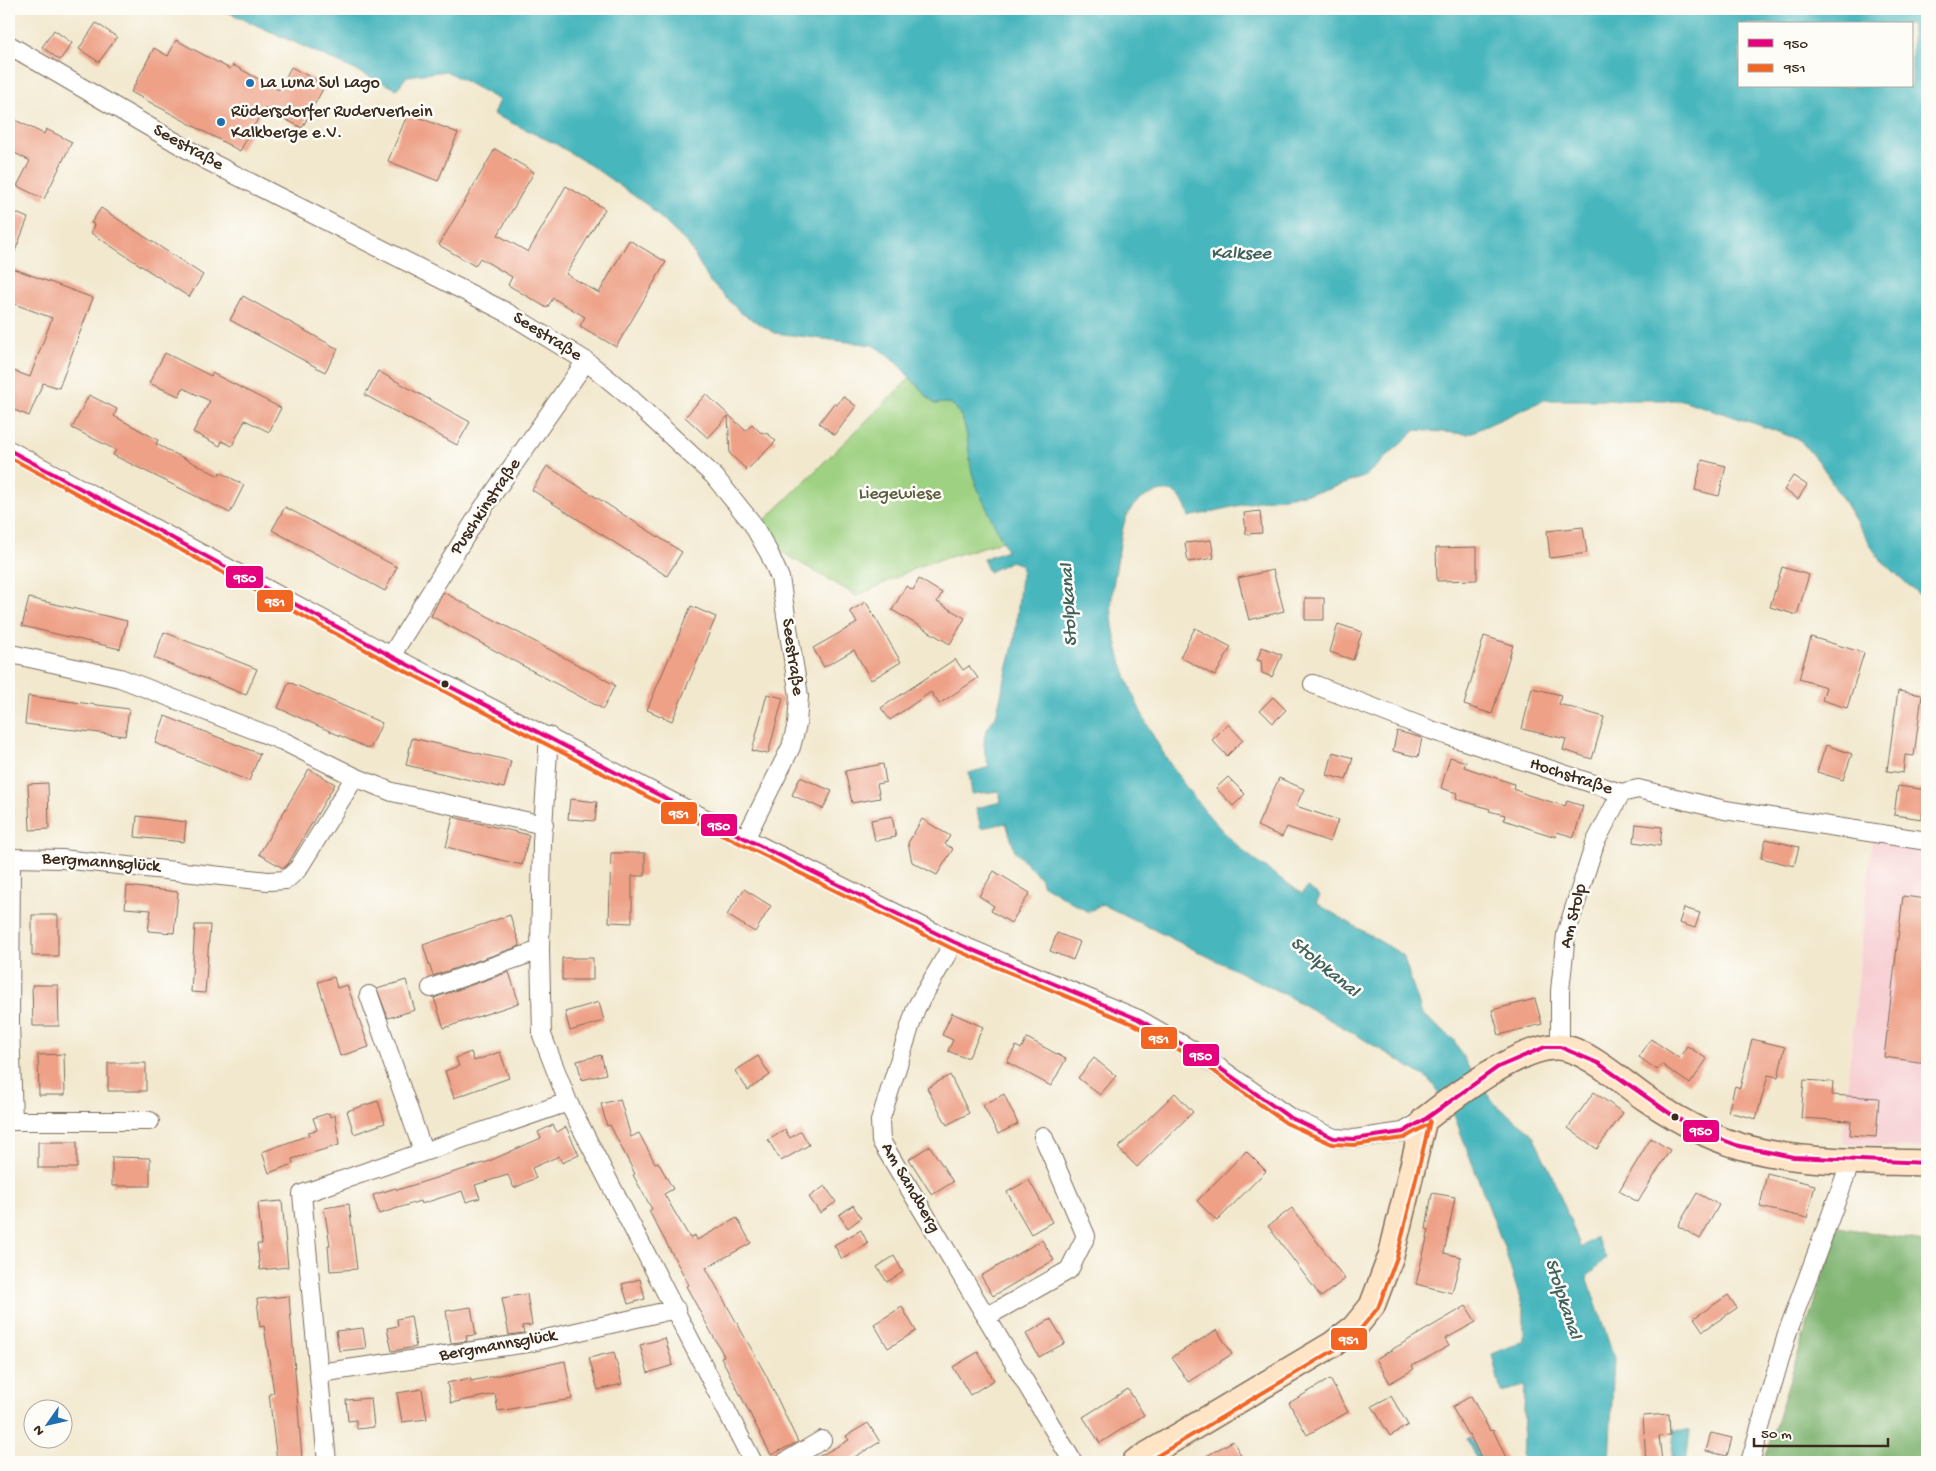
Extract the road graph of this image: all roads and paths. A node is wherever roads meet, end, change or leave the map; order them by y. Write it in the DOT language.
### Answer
graph roads {
  1 [pos="9,45"];
  2 [pos="586,361"];
  3 [pos="9,450"];
  4 [pos="16,655"];
  5 [pos="391,656"];
  6 [pos="1313,684"];
  7 [pos="549,736"];
  8 [pos="355,777"];
  9 [pos="1621,793"];
  10 [pos="544,825"];
  11 [pos="746,837"];
  12 [pos="1927,841"];
  13 [pos="954,942"];
  14 [pos="540,950"];
  15 [pos="431,988"];
  16 [pos="369,995"];
  17 [pos="1560,1047"];
  18 [pos="568,1102"];
  19 [pos="1429,1116"];
  20 [pos="150,1121"];
  21 [pos="1043,1136"];
  22 [pos="423,1151"];
  23 [pos="1851,1161"];
  24 [pos="1927,1163"];
  25 [pos="676,1309"];
  26 [pos="986,1317"];
  27 [pos="319,1373"];
  28 [pos="822,1440"];
  29 [pos="327,1462"];
  30 [pos="753,1462"];
  31 [pos="785,1462"];
  32 [pos="1073,1462"];
  33 [pos="1135,1462"];
  34 [pos="1750,1462"];
  1 -- 2 [label="street, Seestraße"];
  2 -- 5 [label="street, Puschkinstraße"];
  2 -- 11 [label="street, Seestraße"];
  3 -- 5 [label="street"];
  4 -- 8 [label="street"];
  5 -- 7 [label="street"];
  6 -- 9 [label="street, Hochstraße"];
  7 -- 10 [label="street"];
  7 -- 11 [label="street"];
  8 -- 10 [label="street"];
  8 -- 20 [label="street, Bergmannsglück"];
  9 -- 12 [label="street, Hochstraße"];
  9 -- 17 [label="street, Am Stolp"];
  10 -- 14 [label="street"];
  11 -- 13 [label="street"];
  13 -- 19 [label="street"];
  13 -- 26 [label="street, Am Sandberg"];
  14 -- 15 [label="street"];
  14 -- 18 [label="street"];
  16 -- 22 [label="street"];
  17 -- 19 [label="main road"];
  17 -- 23 [label="main road"];
  18 -- 22 [label="street"];
  18 -- 25 [label="street"];
  19 -- 33 [label="main road"];
  21 -- 26 [label="street"];
  22 -- 27 [label="street"];
  23 -- 24 [label="main road"];
  23 -- 34 [label="street"];
  25 -- 27 [label="street, Bergmannsglück"];
  25 -- 30 [label="street"];
  26 -- 32 [label="street, Am Sandberg"];
  27 -- 29 [label="street"];
  28 -- 31 [label="street"];
}
